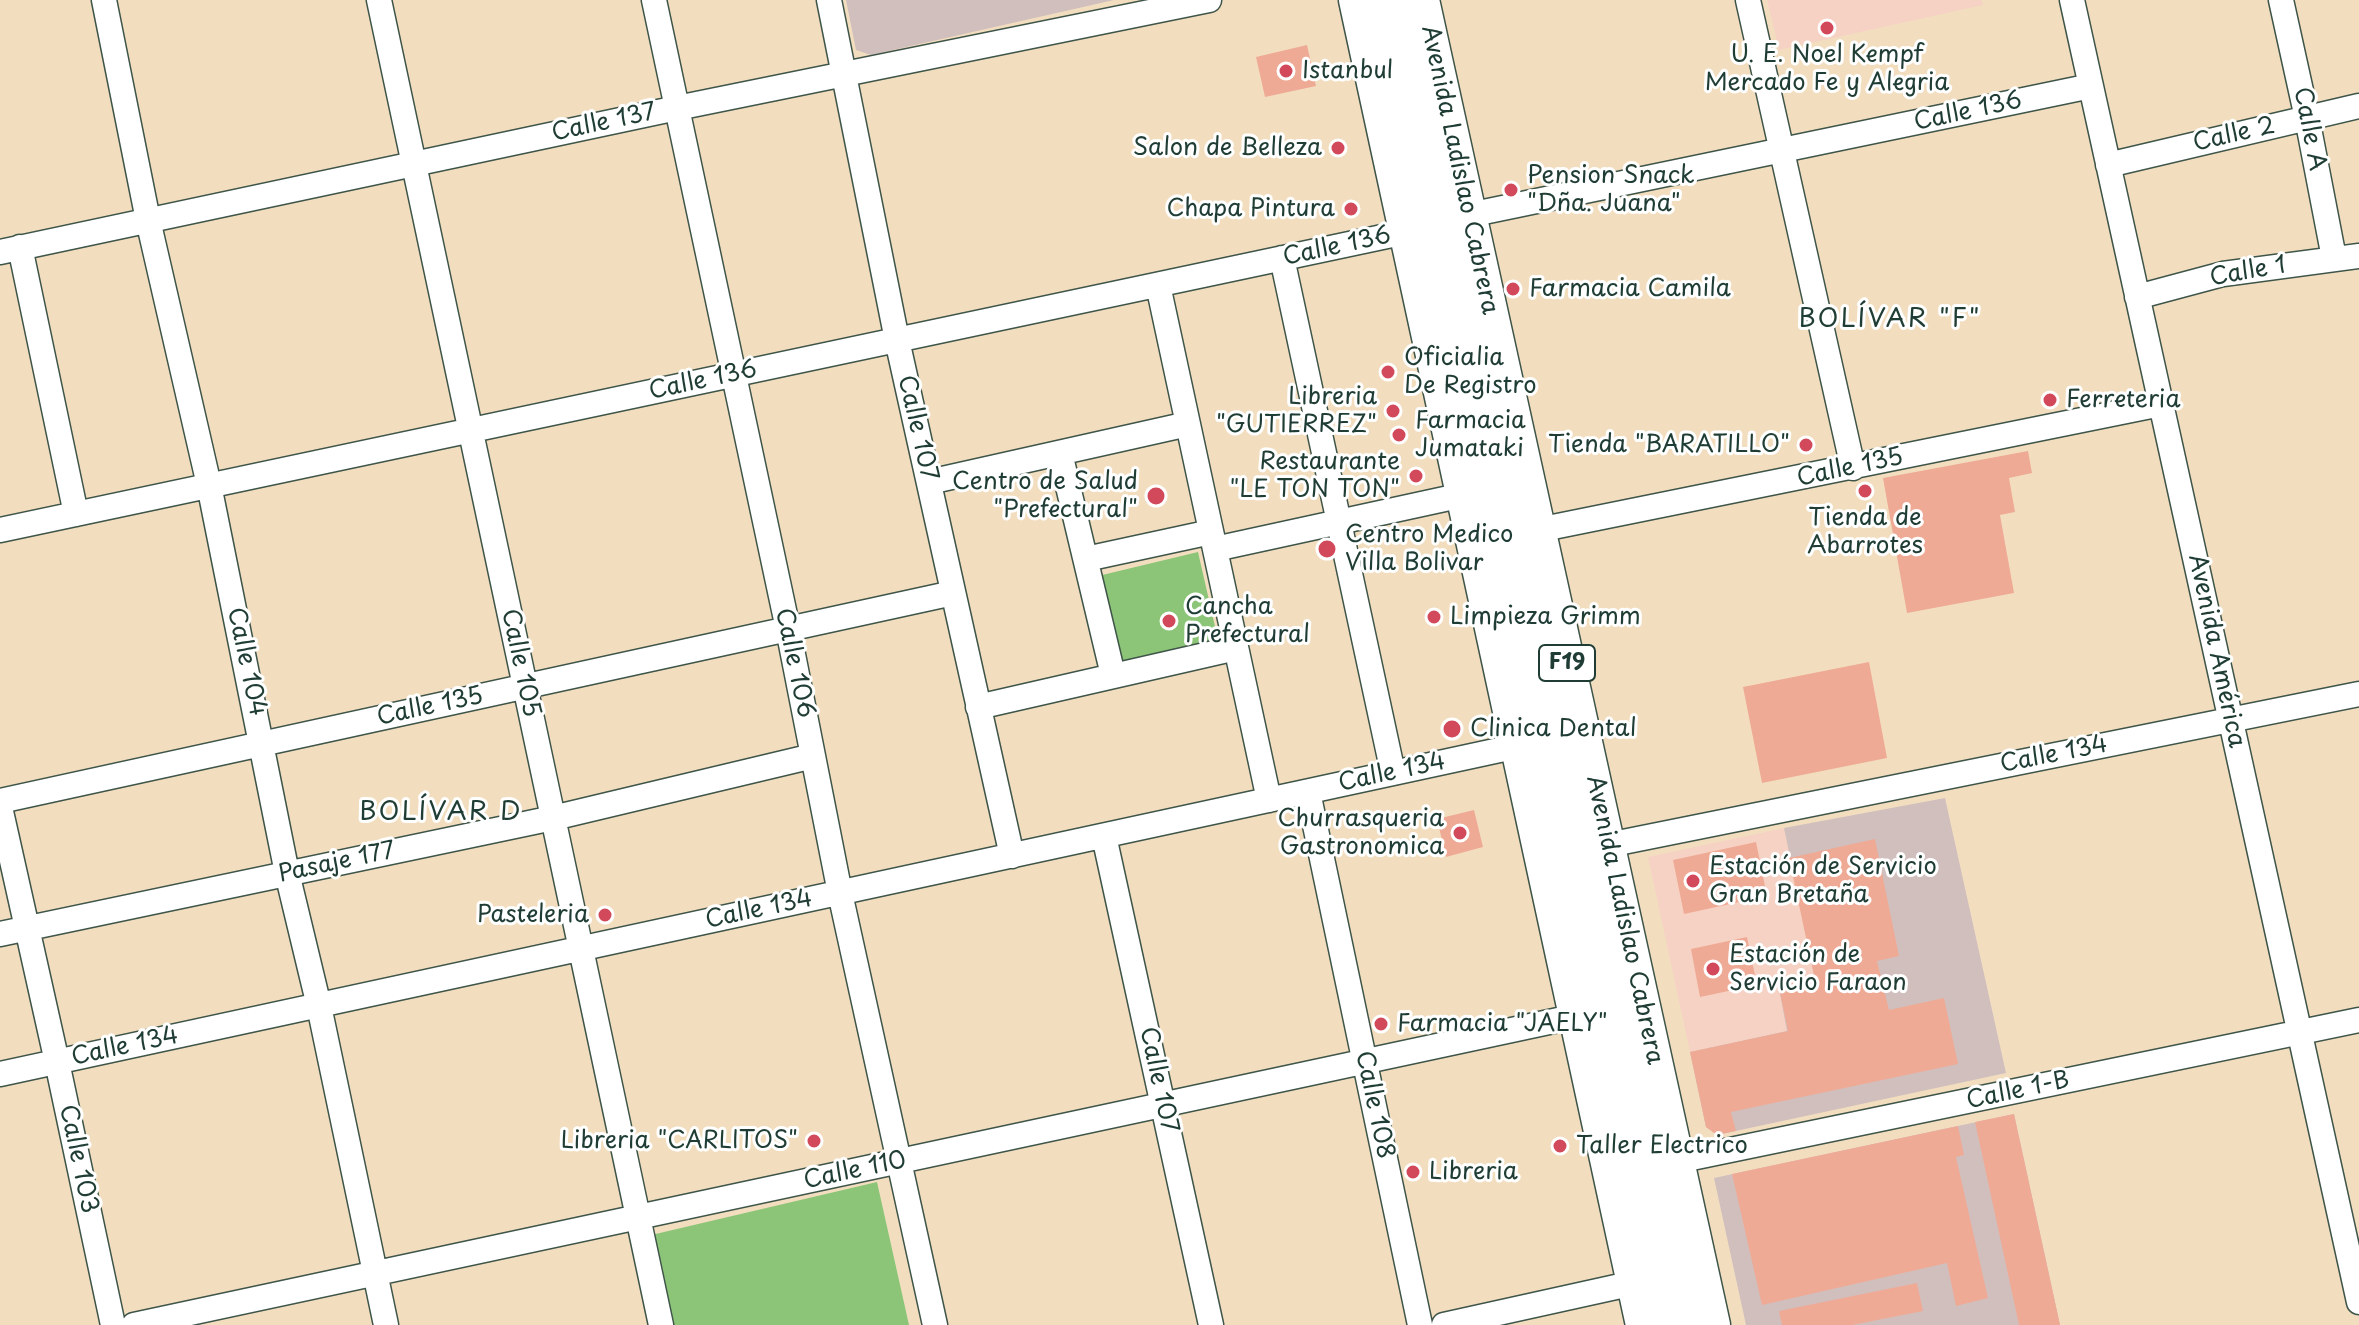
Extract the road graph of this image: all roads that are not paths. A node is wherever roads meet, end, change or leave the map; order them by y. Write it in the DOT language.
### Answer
graph roads {
  1 [pos="104,0"];
  2 [pos="379,0"];
  3 [pos="654,0"];
  4 [pos="829,0"];
  5 [pos="1209,0"];
  6 [pos="1356,0"];
  7 [pos="1375,0"];
  8 [pos="1401,0"];
  9 [pos="1422,0"];
  10 [pos="1748,0"];
  11 [pos="2072,0"];
  12 [pos="2281,0"];
  13 [pos="845,75"];
  14 [pos="2091,86"];
  15 [pos="2359,106"];
  16 [pos="677,108"];
  17 [pos="2307,118"];
  18 [pos="1782,151"];
  19 [pos="414,164"];
  20 [pos="2108,165"];
  21 [pos="1469,215"];
  22 [pos="148,220"];
  23 [pos="1406,232"];
  24 [pos="10,249"];
  25 [pos="2359,256"];
  26 [pos="1282,258"];
  27 [pos="2334,258"];
  28 [pos="1158,285"];
  29 [pos="2137,297"];
  30 [pos="897,340"];
  31 [pos="733,374"];
  32 [pos="2161,404"];
  33 [pos="1188,424"];
  34 [pos="470,430"];
  35 [pos="1060,453"];
  36 [pos="1853,468"];
  37 [pos="929,482"];
  38 [pos="209,485"];
  39 [pos="1463,495"];
  40 [pos="76,514"];
  41 [pos="1337,523"];
  42 [pos="0,530"];
  43 [pos="1538,530"];
  44 [pos="1213,541"];
  45 [pos="1086,559"];
  46 [pos="953,593"];
  47 [pos="788,629"];
  48 [pos="1236,648"];
  49 [pos="1113,675"];
  50 [pos="525,687"];
  51 [pos="2359,694"];
  52 [pos="978,707"];
  53 [pos="2231,721"];
  54 [pos="263,744"];
  55 [pos="1518,746"];
  56 [pos="813,756"];
  57 [pos="1393,773"];
  58 [pos="1308,792"];
  59 [pos="1269,800"];
  60 [pos="0,804"];
  61 [pos="553,818"];
  62 [pos="1104,836"];
  63 [pos="1608,845"];
  64 [pos="1012,856"];
  65 [pos="287,873"];
  66 [pos="840,893"];
  67 [pos="26,929"];
  68 [pos="0,934"];
  69 [pos="581,949"];
  70 [pos="319,1006"];
  71 [pos="1577,1016"];
  72 [pos="2359,1020"];
  73 [pos="2300,1032"];
  74 [pos="57,1062"];
  75 [pos="1365,1062"];
  76 [pos="0,1074"];
  77 [pos="1163,1105"];
  78 [pos="900,1161"];
  79 [pos="1677,1161"];
  80 [pos="638,1217"];
  81 [pos="375,1273"];
  82 [pos="1634,1283"];
  83 [pos="2359,1302"];
  84 [pos="113,1325"];
  85 [pos="134,1325"];
  86 [pos="386,1325"];
  87 [pos="661,1325"];
  88 [pos="935,1325"];
  89 [pos="1211,1325"];
  90 [pos="1420,1325"];
  91 [pos="1444,1325"];
  92 [pos="1643,1325"];
  93 [pos="1667,1325"];
  94 [pos="1690,1325"];
  95 [pos="1713,1325"];
  1 -- 22 [label="street, Calle 104"];
  2 -- 19 [label="street, Calle 105"];
  3 -- 16 [label="street, Calle 106"];
  4 -- 13 [label="street, Calle 107"];
  5 -- 13 [label="street, Calle 137"];
  6 -- 23 [label="highway, F19"];
  7 -- 93 [label="main road, Avenida Ladislao Cabrera / F19"];
  8 -- 94 [label="main road, Avenida Ladislao Cabrera / F19"];
  9 -- 21 [label="highway, Avenida Ladislao Cabrera / F19"];
  10 -- 18 [label="street"];
  11 -- 14 [label="street, Avenida América"];
  12 -- 17 [label="street, Calle A"];
  13 -- 16 [label="street, Calle 137"];
  13 -- 30 [label="street, Calle 107"];
  14 -- 18 [label="street, Calle 136"];
  14 -- 20 [label="street, Avenida América"];
  15 -- 17 [label="street, Calle 2"];
  16 -- 19 [label="street, Calle 137"];
  16 -- 31 [label="street, Calle 106"];
  17 -- 20 [label="street, Calle 2"];
  17 -- 27 [label="street, Calle A"];
  18 -- 21 [label="street, Calle 136"];
  18 -- 36 [label="street"];
  19 -- 22 [label="street, Calle 137"];
  19 -- 34 [label="street, Calle 105"];
  20 -- 29 [label="street, Avenida América"];
  21 -- 43 [label="highway, Avenida Ladislao Cabrera / F19"];
  22 -- 24 [label="street, Calle 137"];
  22 -- 38 [label="street, Calle 104"];
  23 -- 26 [label="street, Calle 136"];
  23 -- 39 [label="highway, F19"];
  24 -- 40 [label="street"];
  25 -- 27 [label="street, Calle 1"];
  26 -- 28 [label="street, Calle 136"];
  26 -- 41 [label="street"];
  27 -- 29 [label="street, Calle 1"];
  28 -- 30 [label="street, Calle 136"];
  28 -- 33 [label="street"];
  29 -- 32 [label="street, Avenida América"];
  30 -- 31 [label="street, Calle 136"];
  30 -- 37 [label="street, Calle 107"];
  31 -- 34 [label="street, Calle 136"];
  31 -- 47 [label="street, Calle 106"];
  32 -- 36 [label="street, Calle 135"];
  32 -- 53 [label="street, Avenida América"];
  33 -- 35 [label="street"];
  33 -- 44 [label="street"];
  34 -- 38 [label="street, Calle 136"];
  34 -- 50 [label="street, Calle 105"];
  35 -- 37 [label="street"];
  35 -- 45 [label="street"];
  36 -- 43 [label="street, Calle 135"];
  37 -- 46 [label="street, Calle 107"];
  38 -- 40 [label="street, Calle 136"];
  38 -- 54 [label="street, Calle 104"];
  39 -- 41 [label="street"];
  39 -- 55 [label="highway, F19"];
  40 -- 42 [label="street, Calle 136"];
  41 -- 44 [label="street"];
  41 -- 57 [label="street"];
  43 -- 63 [label="highway, Avenida Ladislao Cabrera / F19"];
  44 -- 45 [label="street"];
  44 -- 48 [label="street"];
  45 -- 49 [label="street"];
  46 -- 47 [label="street, Calle 135"];
  46 -- 52 [label="street, Calle 107"];
  47 -- 50 [label="street, Calle 135"];
  47 -- 56 [label="street, Calle 106"];
  48 -- 49 [label="street"];
  48 -- 59 [label="street"];
  49 -- 52 [label="street"];
  50 -- 54 [label="street, Calle 135"];
  50 -- 61 [label="street, Calle 105"];
  51 -- 53 [label="street, Calle 134"];
  52 -- 64 [label="street, Calle 107"];
  53 -- 63 [label="street, Calle 134"];
  53 -- 73 [label="street, Avenida América"];
  54 -- 60 [label="street, Calle 135"];
  54 -- 65 [label="street, Calle 104"];
  55 -- 57 [label="street, Calle 134"];
  55 -- 71 [label="highway, F19"];
  56 -- 61 [label="street, Pasaje 177"];
  56 -- 66 [label="street, Calle 106"];
  57 -- 58 [label="street, Calle 134"];
  58 -- 59 [label="street, Calle 134"];
  58 -- 75 [label="street, Calle 108"];
  59 -- 62 [label="street, Calle 134"];
  60 -- 67 [label="street, Calle 103"];
  61 -- 65 [label="street, Pasaje 177"];
  61 -- 69 [label="street, Calle 105"];
  62 -- 64 [label="street, Calle 134"];
  62 -- 77 [label="street, Calle 107"];
  63 -- 79 [label="highway, Avenida Ladislao Cabrera / F19"];
  64 -- 66 [label="street, Calle 134"];
  65 -- 67 [label="street, Pasaje 177"];
  65 -- 70 [label="street, Calle 104"];
  66 -- 69 [label="street, Calle 134"];
  66 -- 78 [label="street, Calle 106"];
  67 -- 68 [label="street, Pasaje 177"];
  67 -- 74 [label="street, Calle 103"];
  69 -- 70 [label="street, Calle 134"];
  69 -- 80 [label="street, Calle 105"];
  70 -- 74 [label="street, Calle 134"];
  70 -- 81 [label="street, Calle 104"];
  71 -- 75 [label="street, Calle 110"];
  71 -- 82 [label="highway, F19"];
  72 -- 73 [label="street, Calle 1-B"];
  73 -- 79 [label="street, Calle 1-B"];
  73 -- 83 [label="street, Avenida América"];
  74 -- 76 [label="street, Calle 134"];
  74 -- 84 [label="street, Calle 103"];
  75 -- 77 [label="street, Calle 110"];
  75 -- 90 [label="street, Calle 108"];
  77 -- 78 [label="street, Calle 110"];
  77 -- 89 [label="street, Calle 107"];
  78 -- 80 [label="street, Calle 110"];
  78 -- 88 [label="street, Calle 106"];
  79 -- 95 [label="highway, Avenida Ladislao Cabrera / F19"];
  80 -- 81 [label="street, Calle 110"];
  80 -- 87 [label="street, Calle 105"];
  81 -- 85 [label="street, Calle 110"];
  81 -- 86 [label="street, Calle 104"];
  82 -- 91 [label="street"];
  82 -- 92 [label="highway, F19"];
}
